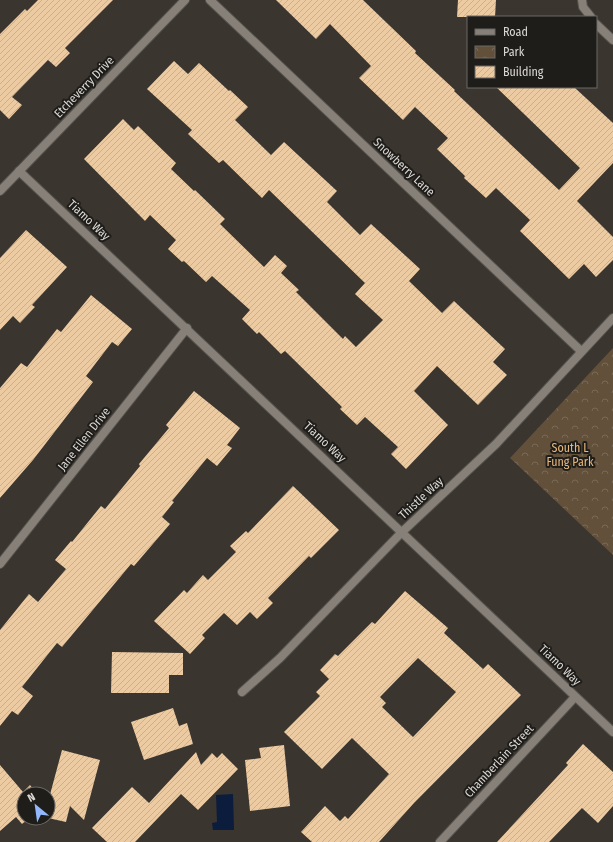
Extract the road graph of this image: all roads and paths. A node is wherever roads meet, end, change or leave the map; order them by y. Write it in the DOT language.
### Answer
graph roads {
  1 [pos="185,0"];
  2 [pos="210,0"];
  3 [pos="582,0"];
  4 [pos="590,16"];
  5 [pos="597,25"];
  6 [pos="613,40"];
  7 [pos="19,171"];
  8 [pos="0,191"];
  9 [pos="613,318"];
  10 [pos="187,328"];
  11 [pos="581,352"];
  12 [pos="402,532"];
  13 [pos="0,564"];
  14 [pos="242,692"];
  15 [pos="575,696"];
  16 [pos="613,732"];
  17 [pos="440,842"];
  1 -- 7 [label="street, Etcheverry Drive"];
  2 -- 11 [label="street, Snowberry Lane"];
  3 -- 4 [label="street"];
  5 -- 6 [label="street"];
  7 -- 8 [label="street, Etcheverry Drive"];
  7 -- 10 [label="street, Tiamo Way"];
  9 -- 11 [label="street, Thistle Way"];
  10 -- 12 [label="street, Tiamo Way"];
  10 -- 13 [label="street, Jane Ellen Drive"];
  11 -- 12 [label="street, Thistle Way"];
  12 -- 14 [label="street, Thistle Way"];
  12 -- 15 [label="street, Tiamo Way"];
  15 -- 16 [label="street, Tiamo Way"];
  15 -- 17 [label="street, Chamberlain Street"];
}
